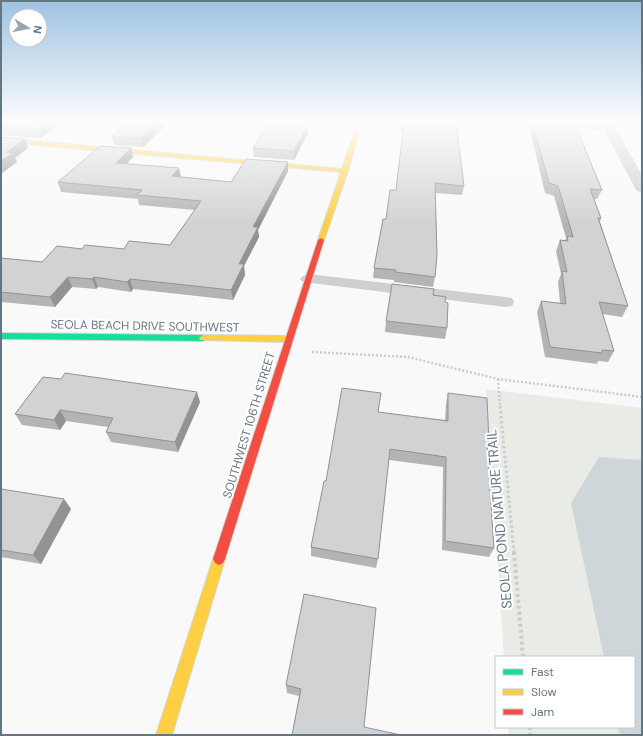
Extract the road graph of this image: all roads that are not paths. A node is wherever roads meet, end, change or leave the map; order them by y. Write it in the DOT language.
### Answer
graph roads {
  1 [pos="182,156"];
  2 [pos="349,156"];
  3 [pos="624,156"];
  4 [pos="345,171"];
  5 [pos="642,188"];
  6 [pos="308,279"];
  7 [pos="506,302"];
  8 [pos="1,336"];
  9 [pos="288,339"];
  10 [pos="164,735"];
  1 -- 4 [label="street"];
  2 -- 4 [label="street, SOUTHWEST 106TH STREET"];
  3 -- 5 [label="street"];
  4 -- 6 [label="street, SOUTHWEST 106TH STREET"];
  6 -- 7 [label="lane"];
  6 -- 9 [label="street, SOUTHWEST 106TH STREET"];
  8 -- 9 [label="street, SEOLA BEACH DRIVE SOUTHWEST"];
  9 -- 10 [label="street, SOUTHWEST 106TH STREET"];
}
